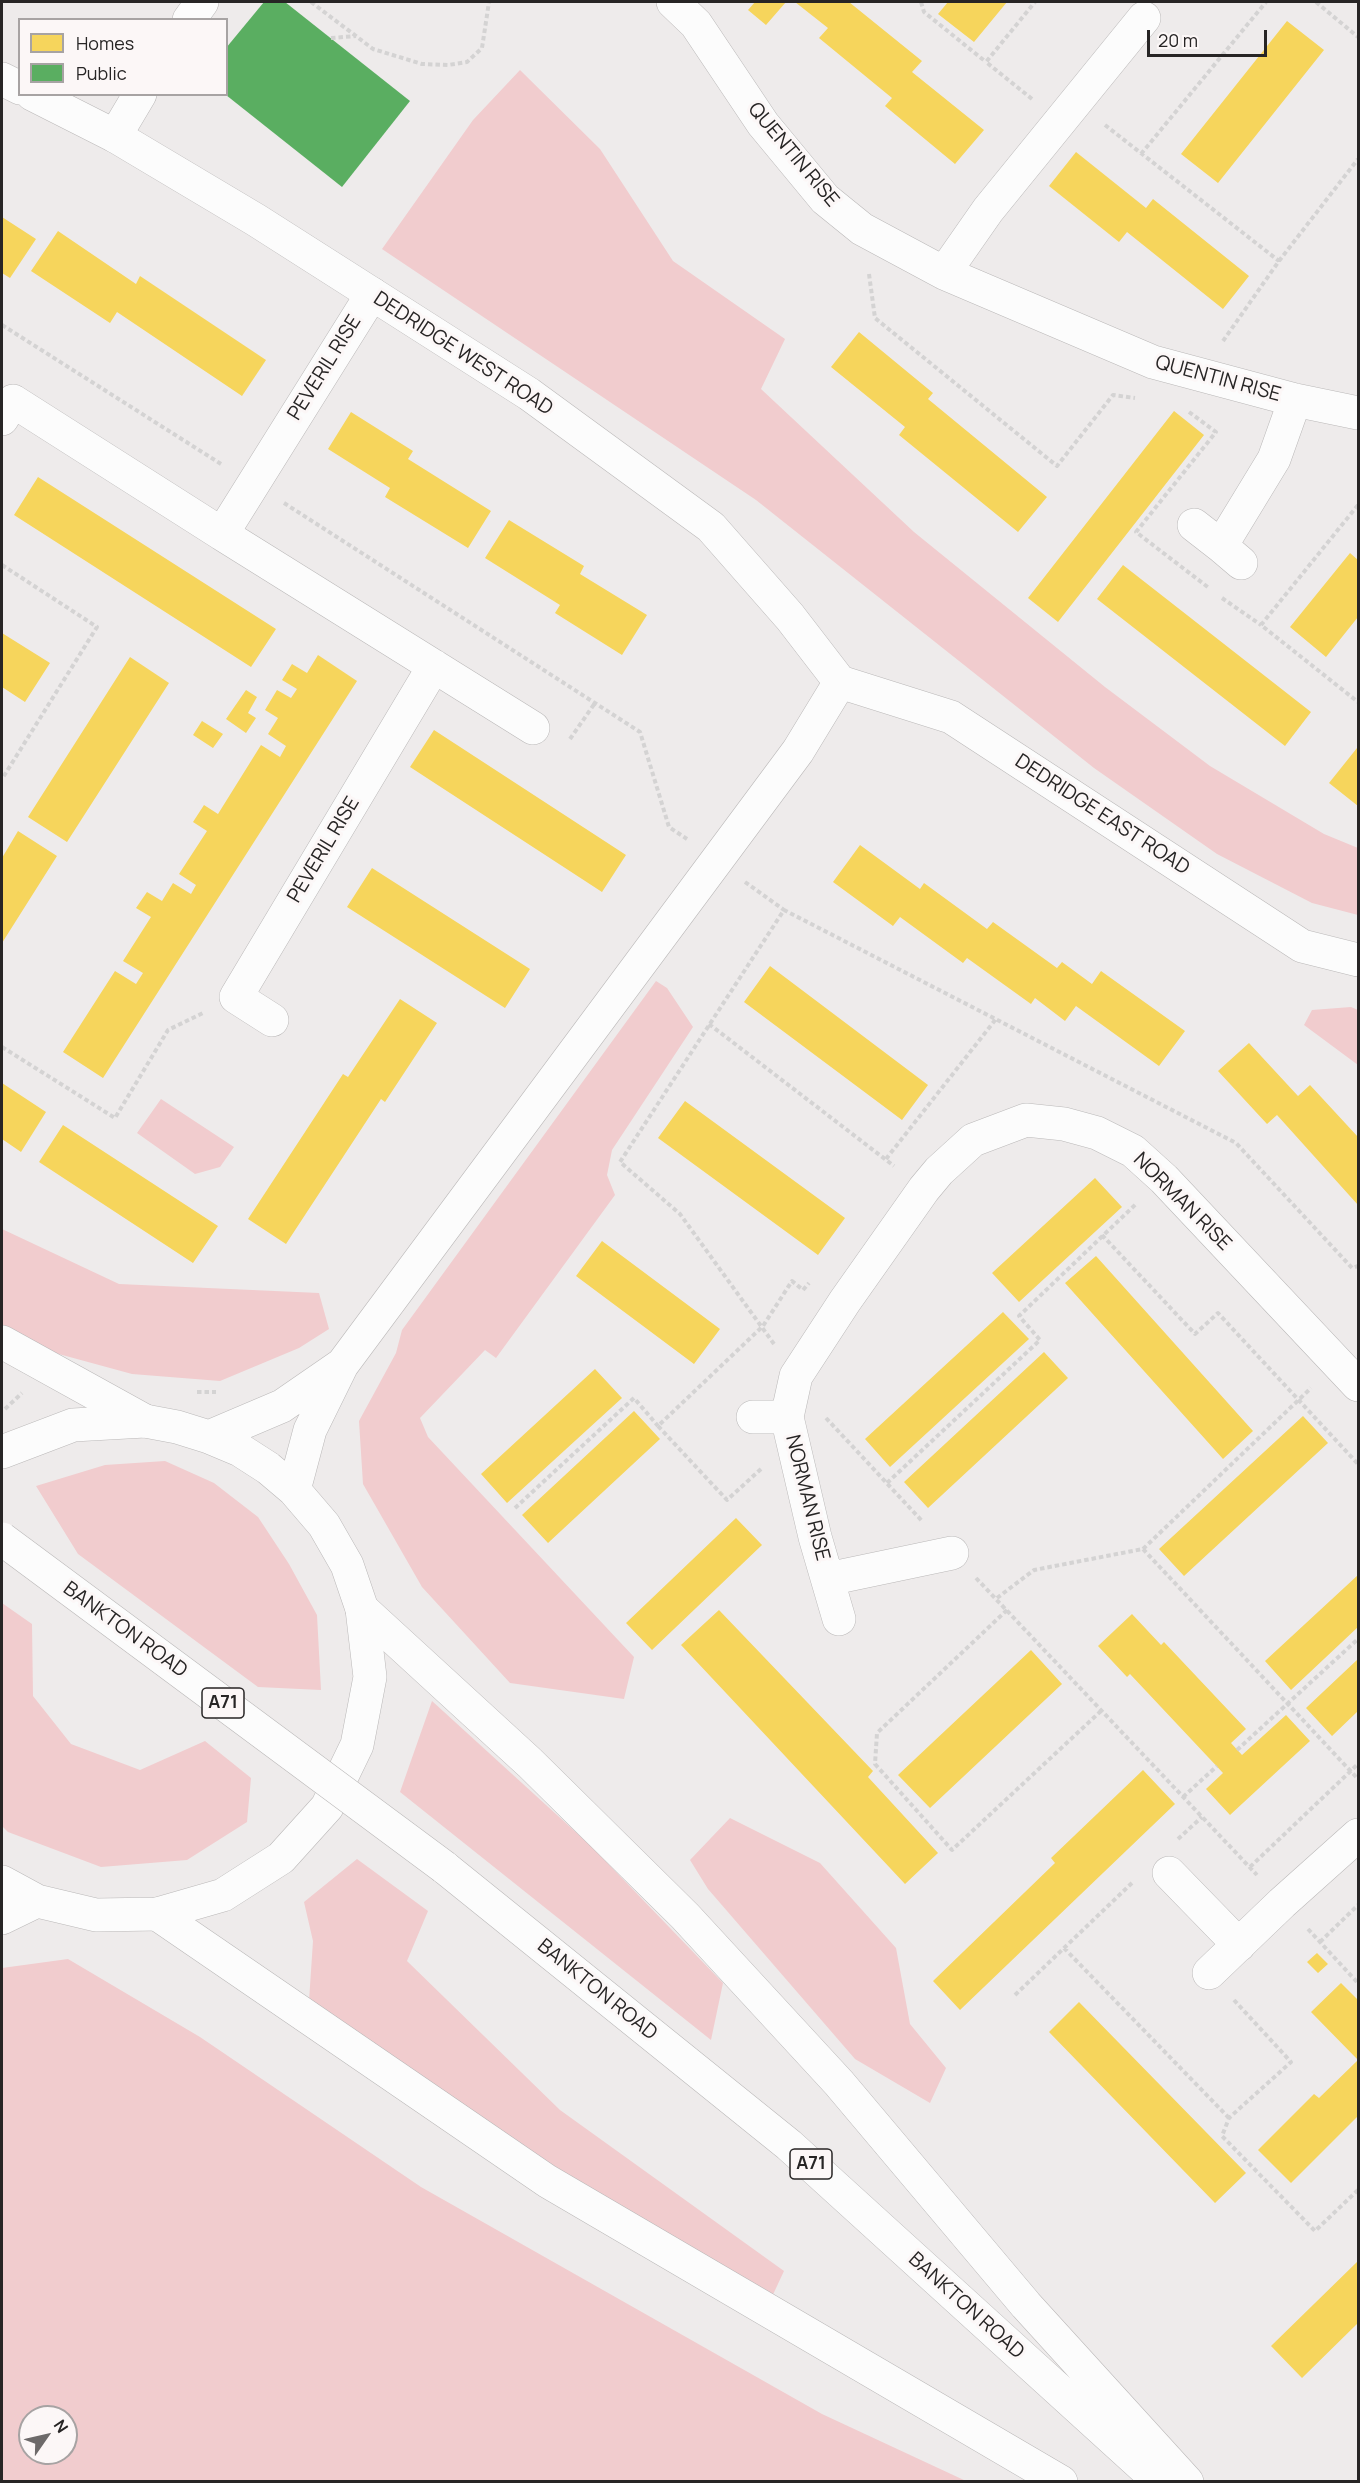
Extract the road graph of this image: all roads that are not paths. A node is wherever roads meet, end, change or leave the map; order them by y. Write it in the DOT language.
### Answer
graph roads {
  1 [pos="202,2"];
  2 [pos="673,2"];
  3 [pos="190,18"];
  4 [pos="1144,18"];
  5 [pos="2,79"];
  6 [pos="18,87"];
  7 [pos="36,96"];
  8 [pos="139,96"];
  9 [pos="115,136"];
  10 [pos="944,273"];
  11 [pos="372,294"];
  12 [pos="1295,400"];
  13 [pos="5,405"];
  14 [pos="1359,413"];
  15 [pos="1194,525"];
  16 [pos="222,534"];
  17 [pos="434,666"];
  18 [pos="840,682"];
  19 [pos="533,728"];
  20 [pos="1359,960"];
  21 [pos="272,1020"];
  22 [pos="2,1342"];
  23 [pos="342,1365"];
  24 [pos="1348,1374"];
  25 [pos="753,1417"];
  26 [pos="787,1417"];
  27 [pos="145,1421"];
  28 [pos="209,1437"];
  29 [pos="2,1452"];
  30 [pos="294,1490"];
  31 [pos="2,1539"];
  32 [pos="952,1553"];
  33 [pos="828,1579"];
  34 [pos="362,1609"];
  35 [pos="839,1619"];
  36 [pos="1359,1835"];
  37 [pos="1160,1864"];
  38 [pos="2,1882"];
  39 [pos="37,1901"];
  40 [pos="157,1914"];
  41 [pos="2,1918"];
  42 [pos="1239,1945"];
  43 [pos="1209,1973"];
  44 [pos="1061,2481"];
  45 [pos="1160,2481"];
  46 [pos="1186,2481"];
  1 -- 3 [label="street"];
  2 -- 10 [label="street, QUENTIN RISE"];
  4 -- 10 [label="street"];
  5 -- 6 [label="street"];
  7 -- 9 [label="street, DEDRIDGE WEST ROAD"];
  8 -- 9 [label="street"];
  9 -- 11 [label="street, DEDRIDGE WEST ROAD"];
  10 -- 12 [label="street, QUENTIN RISE"];
  11 -- 16 [label="street, PEVERIL RISE"];
  11 -- 18 [label="street, DEDRIDGE WEST ROAD"];
  12 -- 14 [label="street, QUENTIN RISE"];
  12 -- 15 [label="street, QUENTIN RISE"];
  13 -- 16 [label="street"];
  16 -- 17 [label="street"];
  17 -- 19 [label="street"];
  17 -- 21 [label="street, PEVERIL RISE"];
  18 -- 20 [label="street, DEDRIDGE EAST ROAD"];
  18 -- 23 [label="street"];
  22 -- 27 [label="street"];
  23 -- 28 [label="street"];
  23 -- 30 [label="street"];
  24 -- 26 [label="street, NORMAN RISE"];
  25 -- 26 [label="street, NORMAN RISE"];
  26 -- 33 [label="street, NORMAN RISE"];
  27 -- 28 [label="street"];
  27 -- 29 [label="street"];
  28 -- 30 [label="street"];
  30 -- 34 [label="street"];
  31 -- 45 [label="street, BANKTON ROAD / A71, bridge"];
  32 -- 33 [label="street, NORMAN RISE"];
  33 -- 35 [label="street, NORMAN RISE"];
  34 -- 40 [label="street"];
  34 -- 46 [label="street"];
  36 -- 42 [label="street"];
  37 -- 42 [label="street"];
  38 -- 39 [label="street"];
  39 -- 40 [label="street"];
  39 -- 41 [label="street"];
  40 -- 44 [label="street"];
  42 -- 43 [label="street"];
}
